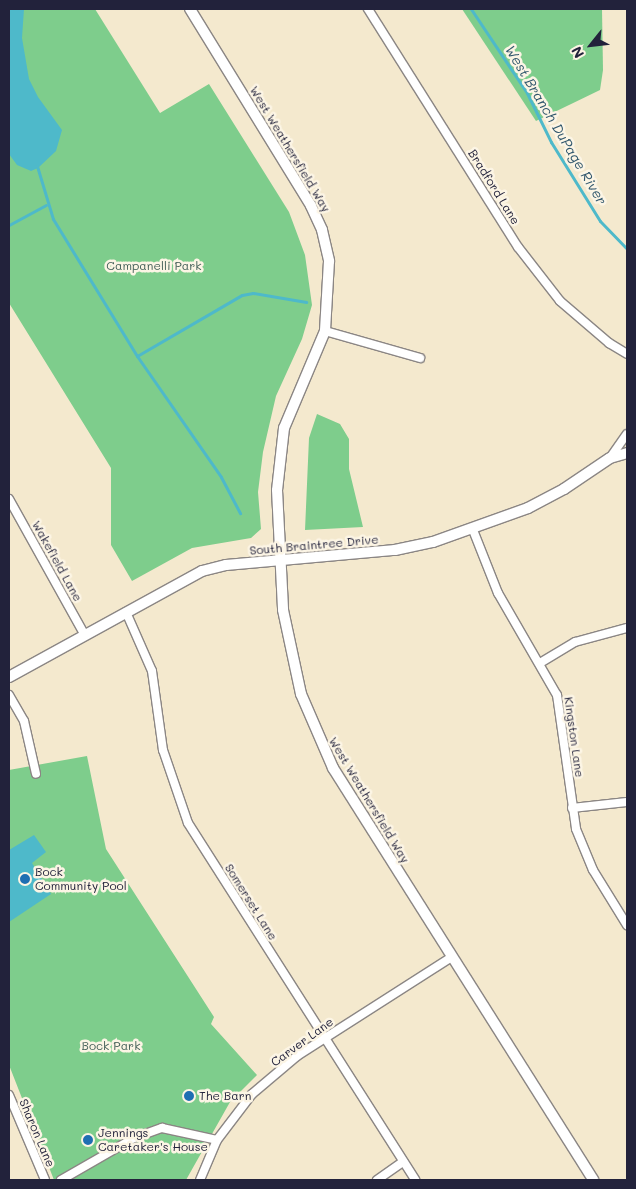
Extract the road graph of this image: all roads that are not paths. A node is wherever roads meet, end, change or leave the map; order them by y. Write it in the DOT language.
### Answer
graph roads {
  1 [pos="190,9"];
  2 [pos="368,9"];
  3 [pos="325,331"];
  4 [pos="627,354"];
  5 [pos="420,358"];
  6 [pos="627,434"];
  7 [pos="627,453"];
  8 [pos="610,458"];
  9 [pos="9,499"];
  10 [pos="473,530"];
  11 [pos="280,560"];
  12 [pos="126,612"];
  13 [pos="627,628"];
  14 [pos="84,634"];
  15 [pos="540,662"];
  16 [pos="9,677"];
  17 [pos="9,695"];
  18 [pos="36,774"];
  19 [pos="627,802"];
  20 [pos="572,808"];
  21 [pos="627,924"];
  22 [pos="452,957"];
  23 [pos="324,1038"];
  24 [pos="9,1095"];
  25 [pos="217,1140"];
  26 [pos="403,1162"];
  27 [pos="45,1180"];
  28 [pos="61,1180"];
  29 [pos="200,1180"];
  30 [pos="377,1180"];
  31 [pos="415,1180"];
  32 [pos="593,1180"];
  1 -- 3 [label="street, West Weathersfield Way"];
  2 -- 4 [label="street, Bradford Lane"];
  3 -- 5 [label="street"];
  3 -- 11 [label="street, West Weathersfield Way"];
  6 -- 8 [label="street"];
  7 -- 8 [label="street, South Braintree Drive"];
  8 -- 10 [label="street, South Braintree Drive"];
  9 -- 14 [label="street, Wakefield Lane"];
  10 -- 11 [label="street, South Braintree Drive"];
  10 -- 15 [label="street, Kingston Lane"];
  11 -- 12 [label="street, South Braintree Drive"];
  11 -- 22 [label="street, West Weathersfield Way"];
  12 -- 14 [label="street, South Braintree Drive"];
  12 -- 23 [label="street, Somerset Lane"];
  13 -- 15 [label="street"];
  14 -- 16 [label="street, South Braintree Drive"];
  15 -- 20 [label="street, Kingston Lane"];
  17 -- 18 [label="street"];
  19 -- 20 [label="street"];
  20 -- 21 [label="street, Kingston Lane"];
  22 -- 23 [label="street, Carver Lane"];
  22 -- 32 [label="street, West Weathersfield Way"];
  23 -- 25 [label="street, Carver Lane"];
  23 -- 26 [label="street, Somerset Lane"];
  24 -- 27 [label="street, Sharon Lane"];
  25 -- 28 [label="street"];
  25 -- 29 [label="street, Carver Lane"];
  26 -- 30 [label="street"];
  26 -- 31 [label="street, Somerset Lane"];
}
